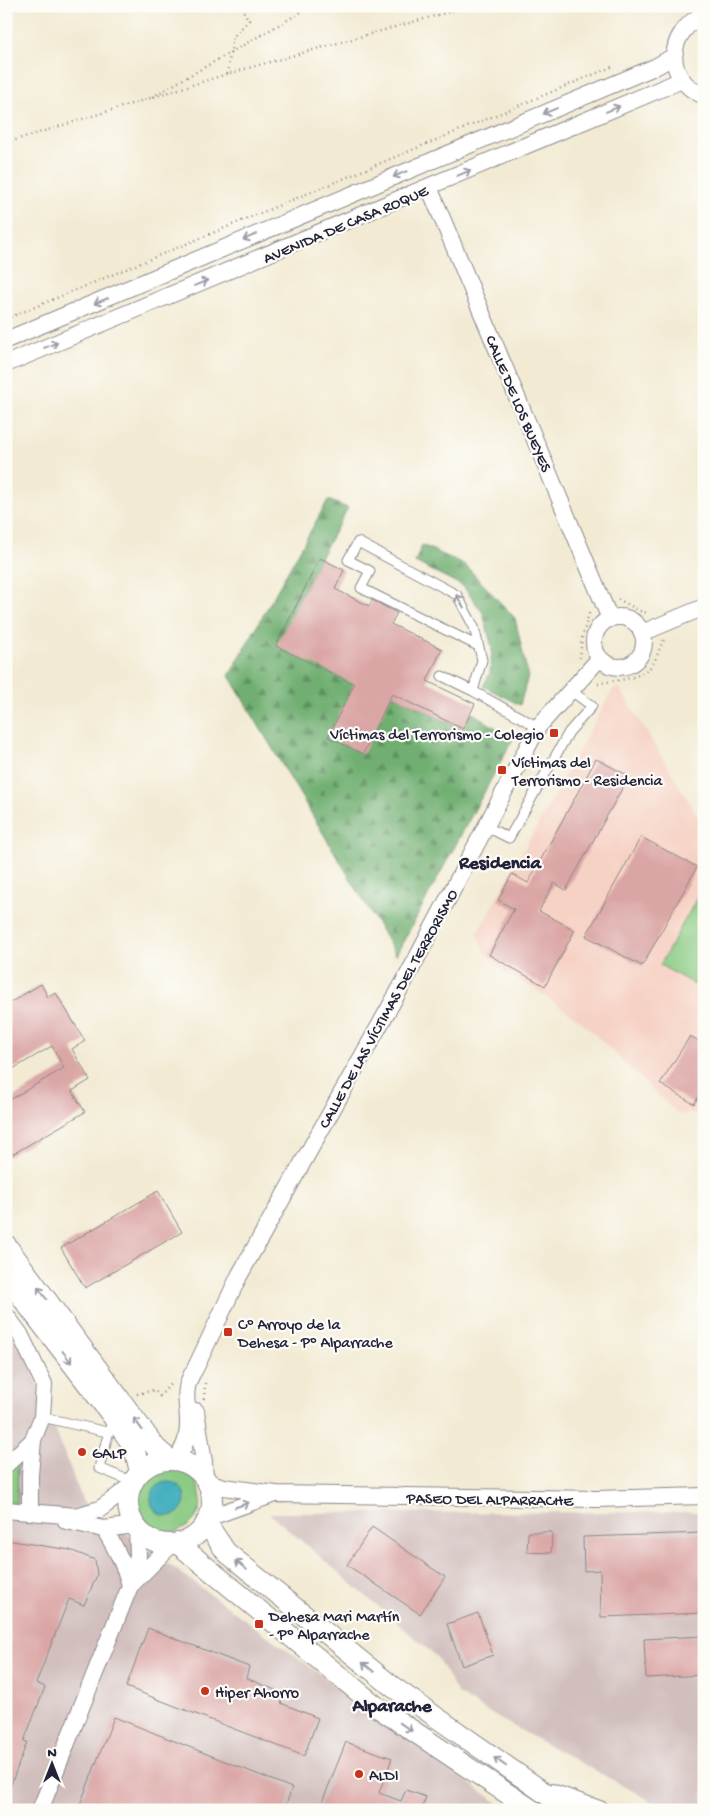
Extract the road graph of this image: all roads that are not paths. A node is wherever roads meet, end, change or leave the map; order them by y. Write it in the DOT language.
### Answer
graph roads {
  1 [pos="704,14"];
  2 [pos="674,56"];
  3 [pos="682,80"];
  4 [pos="704,96"];
  5 [pos="429,188"];
  6 [pos="6,340"];
  7 [pos="6,364"];
  8 [pos="704,608"];
  9 [pos="610,619"];
  10 [pos="642,634"];
  11 [pos="478,646"];
  12 [pos="600,659"];
  13 [pos="442,676"];
  14 [pos="570,690"];
  15 [pos="473,691"];
  16 [pos="538,727"];
  17 [pos="485,826"];
  18 [pos="6,1245"];
  19 [pos="6,1276"];
  20 [pos="6,1315"];
  21 [pos="200,1374"];
  22 [pos="42,1417"];
  23 [pos="110,1424"];
  24 [pos="33,1440"];
  25 [pos="173,1460"];
  26 [pos="6,1465"];
  27 [pos="134,1480"];
  28 [pos="206,1481"];
  29 [pos="276,1494"];
  30 [pos="704,1496"];
  31 [pos="6,1510"];
  32 [pos="30,1512"];
  33 [pos="207,1520"];
  34 [pos="136,1527"];
  35 [pos="104,1529"];
  36 [pos="175,1543"];
  37 [pos="130,1586"];
  38 [pos="527,1782"];
  39 [pos="40,1810"];
  40 [pos="532,1810"];
  41 [pos="569,1810"];
  42 [pos="602,1810"];
  1 -- 2 [label="street"];
  2 -- 3 [label="street"];
  2 -- 6 [label="street, AVENIDA DE CASA ROQUE, one-way"];
  3 -- 4 [label="street"];
  5 -- 3 [label="street, AVENIDA DE CASA ROQUE, one-way"];
  7 -- 5 [label="street, AVENIDA DE CASA ROQUE, one-way"];
  5 -- 9 [label="street, CALLE DE LOS BUEYES"];
  8 -- 10 [label="street"];
  9 -- 10 [label="street"];
  9 -- 12 [label="street"];
  10 -- 12 [label="street"];
  11 -- 11 [label="lane, one-way"];
  11 -- 15 [label="lane"];
  12 -- 14 [label="street, CALLE DE LAS VÍCTIMAS DEL TERRORISMO"];
  13 -- 15 [label="lane"];
  14 -- 16 [label="street, CALLE DE LAS VÍCTIMAS DEL TERRORISMO"];
  14 -- 17 [label="lane"];
  15 -- 16 [label="lane"];
  16 -- 17 [label="street, CALLE DE LAS VÍCTIMAS DEL TERRORISMO"];
  17 -- 21 [label="street, CALLE DE LAS VÍCTIMAS DEL TERRORISMO"];
  25 -- 18 [label="street, one-way"];
  19 -- 23 [label="street, one-way"];
  20 -- 22 [label="street"];
  21 -- 25 [label="street, CALLE DE LAS VÍCTIMAS DEL TERRORISMO"];
  21 -- 28 [label="street, CALLE DE LAS VÍCTIMAS DEL TERRORISMO"];
  22 -- 23 [label="lane"];
  22 -- 24 [label="street"];
  23 -- 27 [label="street"];
  23 -- 27 [label="lane"];
  24 -- 26 [label="street"];
  24 -- 32 [label="street"];
  25 -- 27 [label="street"];
  25 -- 28 [label="street"];
  27 -- 32 [label="street"];
  27 -- 34 [label="street"];
  28 -- 29 [label="street, PASEO DEL ALPARRACHE"];
  28 -- 33 [label="street"];
  29 -- 30 [label="street, PASEO DEL ALPARRACHE"];
  33 -- 29 [label="street, PASEO DEL ALPARRACHE, one-way"];
  31 -- 32 [label="street"];
  32 -- 35 [label="street"];
  33 -- 36 [label="street"];
  38 -- 33 [label="street, one-way"];
  34 -- 35 [label="street"];
  34 -- 36 [label="street"];
  34 -- 37 [label="street"];
  35 -- 37 [label="street"];
  36 -- 37 [label="street"];
  36 -- 40 [label="street, one-way"];
  37 -- 39 [label="street"];
  38 -- 41 [label="street"];
  38 -- 42 [label="street"];
}
